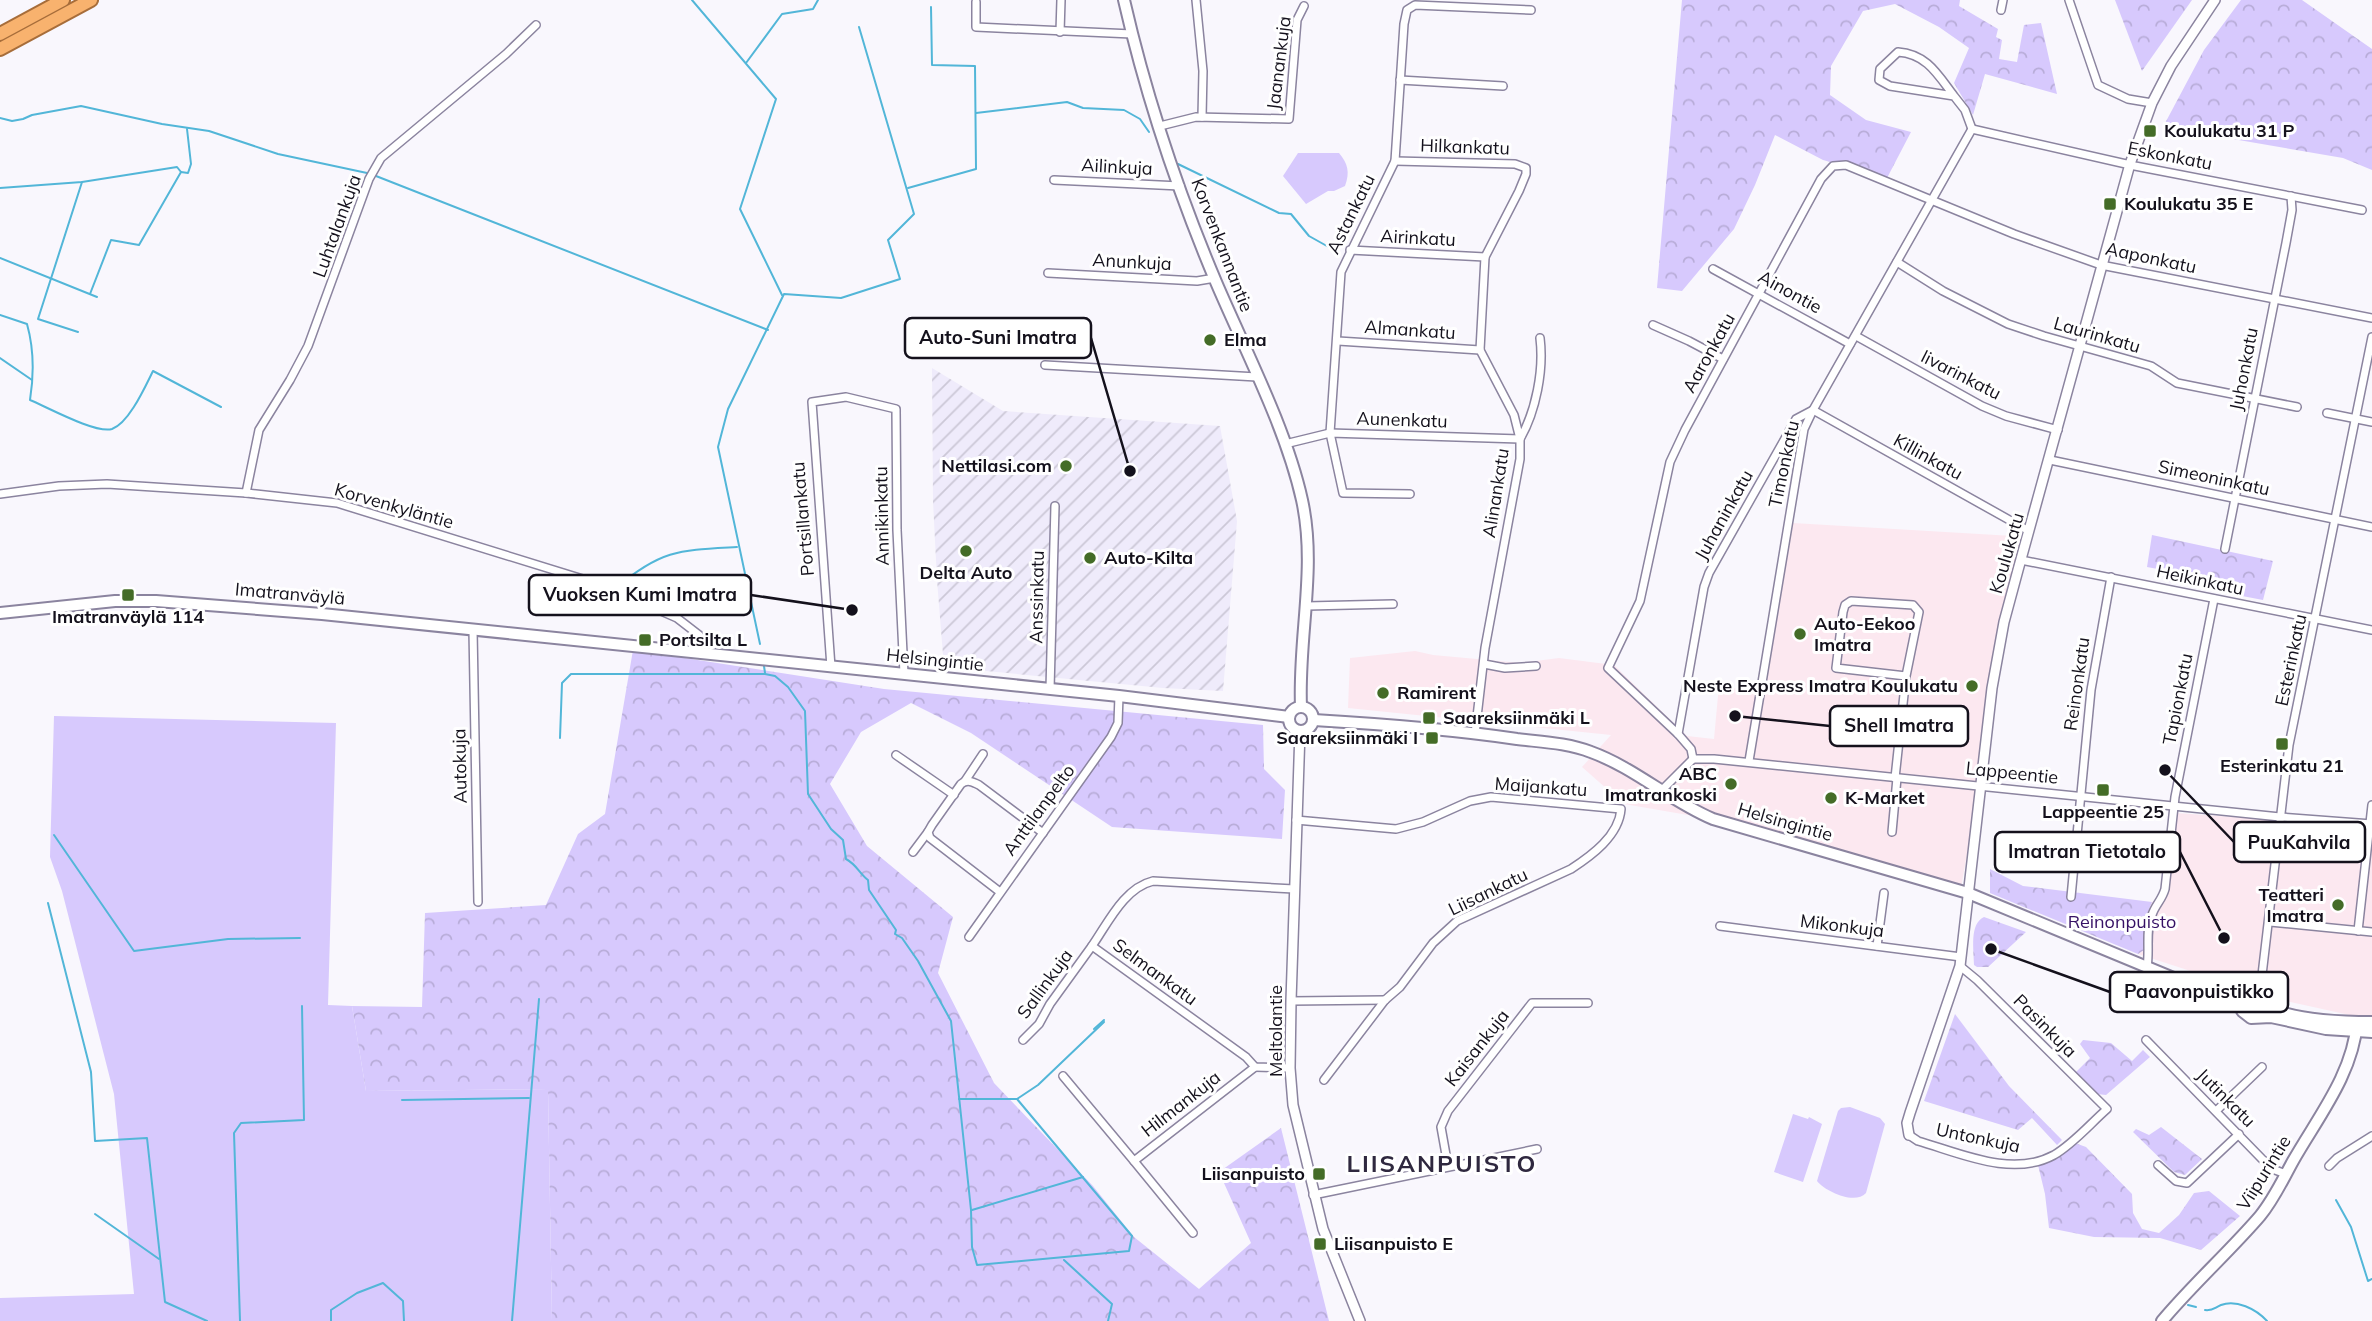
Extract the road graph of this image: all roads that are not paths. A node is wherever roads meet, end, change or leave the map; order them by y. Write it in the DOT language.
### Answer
graph roads {
  1 [pos="63,0"];
  2 [pos="91,0"];
  3 [pos="1061,0"];
  4 [pos="1124,0"];
  5 [pos="1196,0"];
  6 [pos="2003,0"];
  7 [pos="2069,0"];
  8 [pos="2215,0"];
  9 [pos="976,2"];
  10 [pos="1304,6"];
  11 [pos="1531,10"];
  12 [pos="2001,10"];
  13 [pos="536,25"];
  14 [pos="1060,32"];
  15 [pos="0,34"];
  16 [pos="1132,34"];
  17 [pos="0,49"];
  18 [pos="1400,80"];
  19 [pos="1503,86"];
  20 [pos="1954,96"];
  21 [pos="2152,103"];
  22 [pos="1202,117"];
  23 [pos="1160,127"];
  24 [pos="1972,129"];
  25 [pos="1395,161"];
  26 [pos="2130,164"];
  27 [pos="1054,180"];
  28 [pos="1180,186"];
  29 [pos="2291,196"];
  30 [pos="1932,200"];
  31 [pos="2362,210"];
  32 [pos="1350,250"];
  33 [pos="1485,257"];
  34 [pos="1897,262"];
  35 [pos="2101,265"];
  36 [pos="1713,269"];
  37 [pos="1048,273"];
  38 [pos="1214,278"];
  39 [pos="1761,293"];
  40 [pos="2274,298"];
  41 [pos="2372,318"];
  42 [pos="1653,325"];
  43 [pos="1856,336"];
  44 [pos="2372,337"];
  45 [pos="1540,338"];
  46 [pos="1338,341"];
  47 [pos="1850,344"];
  48 [pos="2080,347"];
  49 [pos="1480,350"];
  50 [pos="1723,359"];
  51 [pos="1045,365"];
  52 [pos="1256,377"];
  53 [pos="846,397"];
  54 [pos="2254,399"];
  55 [pos="2297,407"];
  56 [pos="1813,410"];
  57 [pos="2328,413"];
  58 [pos="2356,419"];
  59 [pos="2372,422"];
  60 [pos="2058,430"];
  61 [pos="1330,433"];
  62 [pos="1520,439"];
  63 [pos="1285,444"];
  64 [pos="2050,460"];
  65 [pos="246,493"];
  66 [pos="0,494"];
  67 [pos="1410,494"];
  68 [pos="2234,499"];
  69 [pos="1055,506"];
  70 [pos="2336,520"];
  71 [pos="2372,527"];
  72 [pos="2028,531"];
  73 [pos="2225,548"];
  74 [pos="2021,560"];
  75 [pos="2111,577"];
  76 [pos="2214,599"];
  77 [pos="1394,604"];
  78 [pos="1307,606"];
  79 [pos="0,613"];
  80 [pos="2315,619"];
  81 [pos="473,630"];
  82 [pos="2372,631"];
  83 [pos="577,641"];
  84 [pos="701,654"];
  85 [pos="1484,664"];
  86 [pos="1536,666"];
  87 [pos="831,667"];
  88 [pos="904,674"];
  89 [pos="1906,676"];
  90 [pos="1050,689"];
  91 [pos="1119,696"];
  92 [pos="1301,706"];
  93 [pos="1289,717"];
  94 [pos="1314,720"];
  95 [pos="1300,731"];
  96 [pos="1475,734"];
  97 [pos="1678,734"];
  98 [pos="983,754"];
  99 [pos="896,755"];
  100 [pos="1693,759"];
  101 [pos="1749,761"];
  102 [pos="1896,778"];
  103 [pos="965,781"];
  104 [pos="1980,786"];
  105 [pos="1661,791"];
  106 [pos="954,795"];
  107 [pos="2080,796"];
  108 [pos="2372,805"];
  109 [pos="2174,806"];
  110 [pos="1621,809"];
  111 [pos="2280,817"];
  112 [pos="1296,820"];
  113 [pos="2371,824"];
  114 [pos="929,832"];
  115 [pos="1043,832"];
  116 [pos="1892,832"];
  117 [pos="913,852"];
  118 [pos="1294,889"];
  119 [pos="1000,892"];
  120 [pos="1884,892"];
  121 [pos="1968,893"];
  122 [pos="2071,897"];
  123 [pos="478,902"];
  124 [pos="2270,922"];
  125 [pos="1720,926"];
  126 [pos="2358,930"];
  127 [pos="2372,932"];
  128 [pos="969,937"];
  129 [pos="1092,946"];
  130 [pos="1877,946"];
  131 [pos="1960,961"];
  132 [pos="2147,967"];
  133 [pos="2259,992"];
  134 [pos="1385,1000"];
  135 [pos="1291,1001"];
  136 [pos="1588,1003"];
  137 [pos="2241,1003"];
  138 [pos="2268,1003"];
  139 [pos="2259,1017"];
  140 [pos="2372,1022"];
  141 [pos="2357,1027"];
  142 [pos="2372,1032"];
  143 [pos="1023,1040"];
  144 [pos="2146,1040"];
  145 [pos="1255,1067"];
  146 [pos="2262,1067"];
  147 [pos="1290,1068"];
  148 [pos="1063,1076"];
  149 [pos="1324,1080"];
  150 [pos="2107,1109"];
  151 [pos="2216,1111"];
  152 [pos="2239,1134"];
  153 [pos="1909,1135"];
  154 [pos="2372,1136"];
  155 [pos="1537,1149"];
  156 [pos="2341,1155"];
  157 [pos="1134,1161"];
  158 [pos="2158,1165"];
  159 [pos="1448,1166"];
  160 [pos="2329,1166"];
  161 [pos="2341,1167"];
  162 [pos="2286,1174"];
  163 [pos="1313,1195"];
  164 [pos="1193,1233"];
  165 [pos="1360,1321"];
  166 [pos="2162,1321"];
  1 -- 15 [label="highway"];
  2 -- 17 [label="highway"];
  3 -- 14 [label="street"];
  4 -- 16 [label="main road, Korvenkannantie"];
  5 -- 22 [label="street"];
  6 -- 12 [label="street"];
  7 -- 21 [label="street"];
  8 -- 21 [label="street, Koulukatu"];
  9 -- 14 [label="street"];
  10 -- 22 [label="street, Jaanankuja"];
  11 -- 18 [label="street, Astankatu"];
  13 -- 65 [label="street, Luhtalankuja"];
  14 -- 16 [label="street"];
  16 -- 23 [label="main road, Korvenkannantie"];
  18 -- 19 [label="street"];
  18 -- 25 [label="street, Astankatu"];
  20 -- 20 [label="street"];
  20 -- 24 [label="street"];
  21 -- 26 [label="street, Koulukatu"];
  22 -- 23 [label="street, Jaanankuja"];
  23 -- 28 [label="main road, Korvenkannantie"];
  24 -- 26 [label="street, Eskonkatu"];
  24 -- 30 [label="street, Timonkatu"];
  25 -- 32 [label="street, Astankatu"];
  25 -- 33 [label="street, Hilkankatu"];
  26 -- 29 [label="street, Eskonkatu"];
  26 -- 35 [label="street, Koulukatu"];
  27 -- 28 [label="street, Ailinkuja"];
  28 -- 38 [label="main road, Korvenkannantie"];
  29 -- 31 [label="street, Eskonkatu"];
  29 -- 40 [label="street, Juhonkatu"];
  30 -- 34 [label="street, Timonkatu"];
  30 -- 35 [label="street, Aaponkatu"];
  30 -- 39 [label="street, Aaronkatu"];
  32 -- 33 [label="street, Airinkatu"];
  32 -- 46 [label="street, Astankatu"];
  33 -- 49 [label="street"];
  34 -- 43 [label="street, Timonkatu"];
  34 -- 48 [label="street, Laurinkatu"];
  35 -- 40 [label="street, Aaponkatu"];
  35 -- 48 [label="street, Koulukatu"];
  36 -- 39 [label="street, Ainontie"];
  37 -- 38 [label="street, Anunkuja"];
  38 -- 52 [label="main road, Korvenkannantie"];
  39 -- 47 [label="street, Ainontie"];
  39 -- 50 [label="street, Aaronkatu"];
  40 -- 41 [label="street, Aaponkatu"];
  40 -- 54 [label="street, Juhonkatu"];
  42 -- 50 [label="street"];
  43 -- 47 [label="street, Timonkatu"];
  43 -- 60 [label="street, Iivarinkatu"];
  44 -- 58 [label="street, Esterinkatu"];
  45 -- 62 [label="street"];
  46 -- 49 [label="street, Almankatu"];
  46 -- 61 [label="street, Astankatu"];
  47 -- 56 [label="street, Timonkatu"];
  48 -- 54 [label="street, Laurinkatu"];
  48 -- 60 [label="street, Koulukatu"];
  49 -- 62 [label="street, Alinankatu"];
  50 -- 97 [label="street, Aaronkatu"];
  51 -- 52 [label="street"];
  52 -- 63 [label="main road, Korvenkannantie"];
  53 -- 87 [label="street, Portsillankatu"];
  53 -- 88 [label="street, Annikinkatu"];
  54 -- 55 [label="street, Laurinkatu"];
  54 -- 68 [label="street, Juhonkatu"];
  56 -- 72 [label="street, Killinkatu"];
  56 -- 97 [label="street, Juhaninkatu"];
  56 -- 101 [label="street, Timonkatu"];
  57 -- 58 [label="street"];
  58 -- 59 [label="street"];
  58 -- 70 [label="street, Esterinkatu"];
  60 -- 64 [label="street, Koulukatu"];
  61 -- 62 [label="street, Aunenkatu"];
  61 -- 63 [label="street, Aunenkatu"];
  61 -- 67 [label="street, Astankatu"];
  62 -- 85 [label="street, Alinankatu"];
  63 -- 78 [label="main road, Korvenkannantie"];
  64 -- 68 [label="street, Simeoninkatu"];
  64 -- 72 [label="street, Koulukatu"];
  65 -- 66 [label="street, Korvenkyläntie"];
  65 -- 84 [label="street, Korvenkyläntie"];
  68 -- 70 [label="street, Simeoninkatu"];
  68 -- 73 [label="street, Juhonkatu"];
  69 -- 90 [label="street, Anssinkatu"];
  70 -- 71 [label="street, Simeoninkatu"];
  70 -- 80 [label="street, Esterinkatu"];
  72 -- 74 [label="street, Koulukatu"];
  74 -- 75 [label="street, Heikinkatu"];
  74 -- 104 [label="street, Koulukatu"];
  75 -- 76 [label="street, Heikinkatu"];
  75 -- 107 [label="street, Reinonkatu"];
  76 -- 80 [label="street, Heikinkatu"];
  76 -- 109 [label="street, Tapionkatu"];
  77 -- 78 [label="street"];
  78 -- 92 [label="main road, Korvenkannantie"];
  79 -- 81 [label="main road, Imatranväylä"];
  80 -- 82 [label="street, Heikinkatu"];
  80 -- 111 [label="street, Esterinkatu"];
  81 -- 83 [label="main road, Imatranväylä"];
  81 -- 123 [label="street, Autokuja"];
  83 -- 84 [label="main road, Helsingintie"];
  84 -- 87 [label="main road, Helsingintie"];
  85 -- 86 [label="street"];
  85 -- 96 [label="street, Alinankatu"];
  87 -- 88 [label="main road, Helsingintie"];
  88 -- 90 [label="main road, Helsingintie"];
  89 -- 89 [label="street"];
  89 -- 102 [label="street"];
  90 -- 91 [label="main road, Helsingintie"];
  91 -- 93 [label="main road, Helsingintie"];
  91 -- 115 [label="street, Anttilanpelto"];
  92 -- 93 [label="main road"];
  92 -- 94 [label="main road"];
  93 -- 95 [label="main road"];
  94 -- 95 [label="main road"];
  94 -- 96 [label="main road, Helsingintie"];
  95 -- 112 [label="street, Meltolantie"];
  96 -- 105 [label="main road, Helsingintie"];
  97 -- 100 [label="street"];
  98 -- 103 [label="street"];
  99 -- 106 [label="street"];
  100 -- 101 [label="street, Lappeentie"];
  100 -- 105 [label="street"];
  101 -- 102 [label="street, Lappeentie"];
  102 -- 104 [label="street, Lappeentie"];
  102 -- 116 [label="street"];
  103 -- 106 [label="street"];
  103 -- 115 [label="street"];
  104 -- 107 [label="street, Lappeentie"];
  104 -- 121 [label="street, Koulukatu"];
  105 -- 121 [label="main road, Helsingintie"];
  106 -- 114 [label="street"];
  107 -- 109 [label="street, Lappeentie"];
  107 -- 122 [label="street, Reinonkatu"];
  108 -- 113 [label="street"];
  109 -- 111 [label="street, Lappeentie"];
  109 -- 132 [label="street, Tapionkatu"];
  110 -- 112 [label="street, Maijankatu"];
  110 -- 134 [label="street, Liisankatu"];
  111 -- 113 [label="street, Lappeentie"];
  111 -- 124 [label="street, Esterinkatu"];
  112 -- 118 [label="street, Meltolantie"];
  113 -- 126 [label="street"];
  114 -- 117 [label="street"];
  114 -- 119 [label="street"];
  115 -- 119 [label="street, Anttilanpelto"];
  118 -- 129 [label="street, Selmankatu"];
  118 -- 135 [label="street, Meltolantie"];
  119 -- 128 [label="street, Anttilanpelto"];
  120 -- 130 [label="street"];
  121 -- 131 [label="street, Koulukatu"];
  121 -- 132 [label="main road, Helsingintie"];
  124 -- 126 [label="street"];
  124 -- 133 [label="street, Esterinkatu"];
  125 -- 130 [label="street, Mikonkuja"];
  126 -- 127 [label="street"];
  129 -- 143 [label="street, Sallinkuja"];
  129 -- 145 [label="street, Selmankatu"];
  130 -- 131 [label="street, Mikonkuja"];
  131 -- 150 [label="street, Pasinkuja"];
  131 -- 153 [label="street, Koulukatu"];
  132 -- 137 [label="main road, Helsingintie"];
  133 -- 137 [label="main road"];
  133 -- 138 [label="main road"];
  134 -- 135 [label="street"];
  134 -- 149 [label="street, Liisankatu"];
  135 -- 147 [label="street, Meltolantie"];
  136 -- 159 [label="street, Kaisankuja"];
  137 -- 139 [label="main road"];
  138 -- 139 [label="main road"];
  138 -- 141 [label="main road"];
  139 -- 141 [label="main road"];
  140 -- 141 [label="main road"];
  141 -- 142 [label="main road"];
  141 -- 162 [label="main road, Viipurintie"];
  144 -- 151 [label="street, Jutinkatu"];
  145 -- 147 [label="street"];
  145 -- 157 [label="street, Hilmankuja"];
  146 -- 151 [label="street"];
  147 -- 163 [label="street, Meltolantie"];
  148 -- 157 [label="street"];
  150 -- 153 [label="street, Untonkuja"];
  151 -- 152 [label="street, Jutinkatu"];
  152 -- 158 [label="street"];
  152 -- 162 [label="street, Jutinkatu"];
  154 -- 156 [label="street"];
  155 -- 159 [label="street"];
  156 -- 160 [label="street"];
  156 -- 161 [label="street"];
  157 -- 164 [label="street, Hilmankuja"];
  159 -- 163 [label="street"];
  162 -- 166 [label="main road, Viipurintie"];
  163 -- 165 [label="street, Meltolantie"];
}
